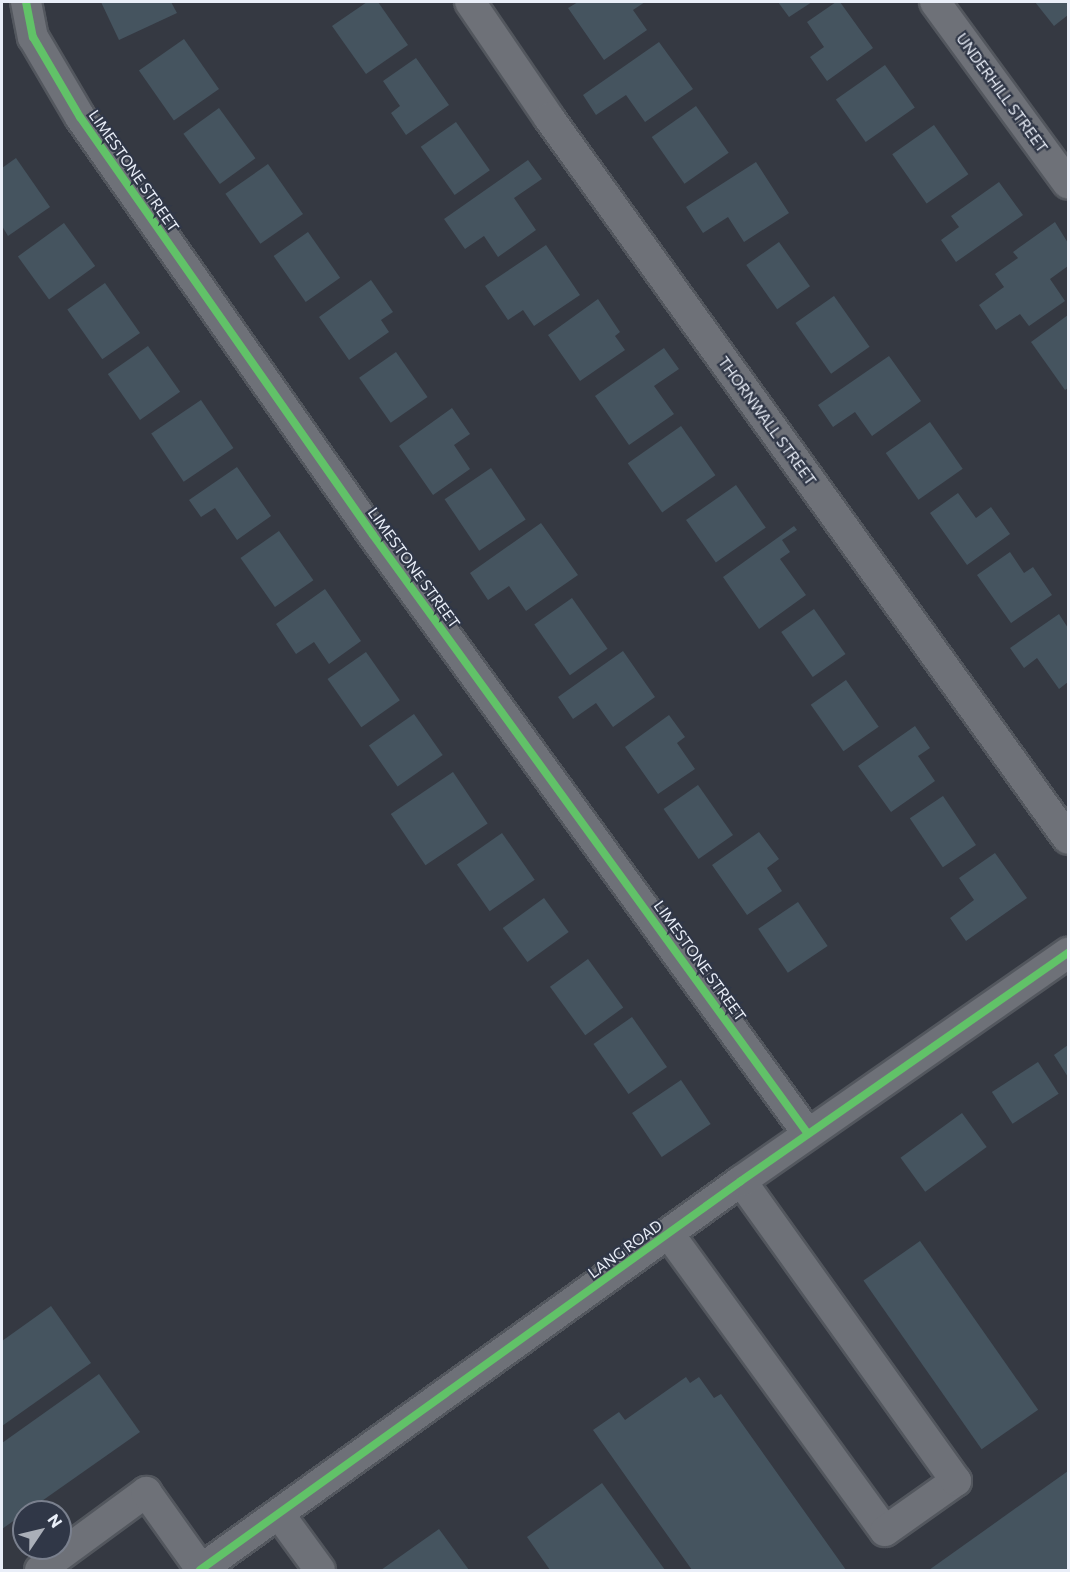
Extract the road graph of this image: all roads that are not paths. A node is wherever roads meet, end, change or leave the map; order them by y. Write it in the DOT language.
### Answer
graph roads {
  1 [pos="26,2"];
  2 [pos="470,2"];
  3 [pos="935,2"];
  4 [pos="1068,184"];
  5 [pos="1068,838"];
  6 [pos="1068,953"];
  7 [pos="808,1134"];
  8 [pos="741,1181"];
  9 [pos="669,1234"];
  10 [pos="279,1514"];
  11 [pos="40,1570"];
  12 [pos="200,1570"];
  13 [pos="320,1570"];
  1 -- 7 [label="street, LIMESTONE STREET"];
  2 -- 5 [label="street, THORNWALL STREET"];
  3 -- 4 [label="street, UNDERHILL STREET"];
  6 -- 7 [label="street, LANG ROAD"];
  7 -- 8 [label="street, LANG ROAD"];
  8 -- 9 [label="street, LANG ROAD"];
  8 -- 9 [label="street"];
  9 -- 10 [label="street, LANG ROAD"];
  10 -- 12 [label="street, LANG ROAD"];
  10 -- 13 [label="street"];
  11 -- 12 [label="street"];
}
